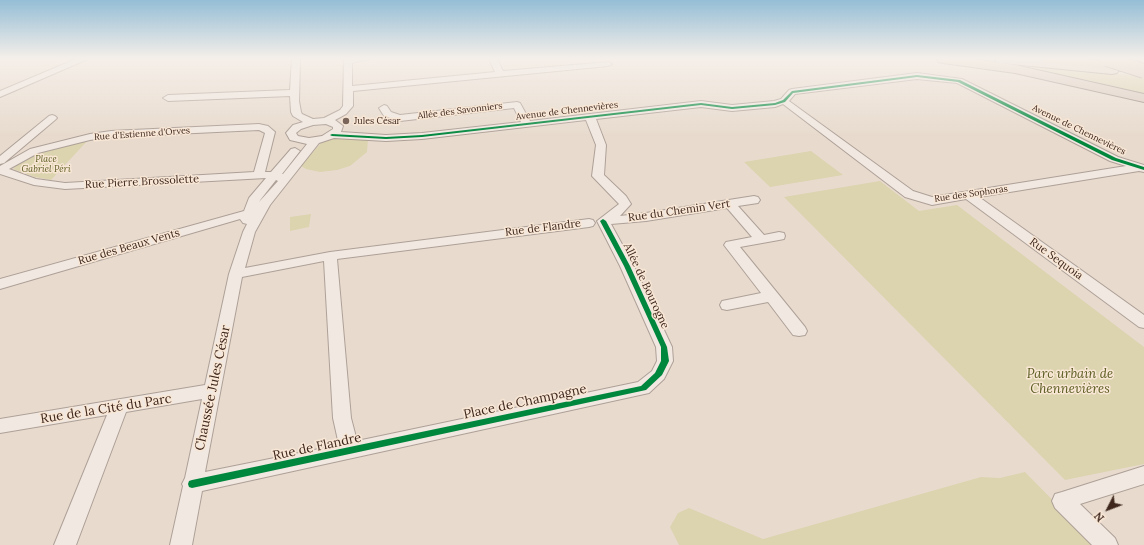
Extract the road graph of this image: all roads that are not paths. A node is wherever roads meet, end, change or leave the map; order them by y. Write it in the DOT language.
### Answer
graph roads {
  1 [pos="23,84"];
  2 [pos="295,84"];
  3 [pos="347,84"];
  4 [pos="394,84"];
  5 [pos="851,84"];
  6 [pos="966,84"];
  7 [pos="1084,84"];
  8 [pos="347,89"];
  9 [pos="0,94"];
  10 [pos="294,97"];
  11 [pos="168,98"];
  12 [pos="1144,98"];
  13 [pos="784,101"];
  14 [pos="384,108"];
  15 [pos="590,117"];
  16 [pos="52,118"];
  17 [pos="326,121"];
  18 [pos="312,122"];
  19 [pos="527,124"];
  20 [pos="297,127"];
  21 [pos="335,133"];
  22 [pos="303,141"];
  23 [pos="315,141"];
  24 [pos="1,167"];
  25 [pos="1142,168"];
  26 [pos="259,175"];
  27 [pos="280,178"];
  28 [pos="968,195"];
  29 [pos="754,200"];
  30 [pos="730,204"];
  31 [pos="254,213"];
  32 [pos="592,222"];
  33 [pos="779,236"];
  34 [pos="761,239"];
  35 [pos="330,256"];
  36 [pos="236,274"];
  37 [pos="0,284"];
  38 [pos="772,296"];
  39 [pos="727,305"];
  40 [pos="1144,323"];
  41 [pos="799,331"];
  42 [pos="665,361"];
  43 [pos="212,391"];
  44 [pos="119,407"];
  45 [pos="0,426"];
  46 [pos="446,430"];
  47 [pos="350,451"];
  48 [pos="1144,476"];
  49 [pos="192,484"];
  50 [pos="65,545"];
  51 [pos="181,545"];
  52 [pos="1107,545"];
  1 -- 9 [label="street"];
  2 -- 10 [label="street"];
  3 -- 8 [label="street"];
  4 -- 8 [label="street"];
  5 -- 13 [label="street, Avenue de Chennevières"];
  6 -- 25 [label="street, Avenue de Chennevières"];
  7 -- 12 [label="highway"];
  8 -- 17 [label="street"];
  10 -- 11 [label="street"];
  10 -- 18 [label="street"];
  10 -- 20 [label="street"];
  13 -- 15 [label="street, Avenue de Chennevières"];
  13 -- 28 [label="street, Rue des Sophoras"];
  14 -- 19 [label="street, Allée des Savonniers"];
  15 -- 19 [label="street, Avenue de Chennevières"];
  15 -- 32 [label="street"];
  16 -- 24 [label="street"];
  17 -- 18 [label="street"];
  17 -- 21 [label="street"];
  18 -- 20 [label="street"];
  19 -- 21 [label="street, Avenue de Chennevières"];
  20 -- 22 [label="street"];
  21 -- 23 [label="street"];
  22 -- 23 [label="street"];
  22 -- 27 [label="street"];
  23 -- 27 [label="street"];
  24 -- 26 [label="street, Rue Pierre Brossolette"];
  24 -- 26 [label="street, Rue d'Estienne d'Orves"];
  25 -- 28 [label="street, Rue des Sophoras"];
  26 -- 27 [label="street, Rue Pierre Brossolette"];
  27 -- 31 [label="street"];
  28 -- 40 [label="street, Rue Sequoia"];
  29 -- 30 [label="street, Rue du Chemin Vert"];
  30 -- 32 [label="street, Rue du Chemin Vert"];
  30 -- 34 [label="street, Rue du Chemin Vert"];
  31 -- 36 [label="street, Chaussée Jules César"];
  31 -- 37 [label="street, Rue des Beaux Vents"];
  32 -- 35 [label="street, Rue de Flandre"];
  32 -- 42 [label="street, Allée de Bourogne"];
  33 -- 34 [label="street"];
  34 -- 38 [label="street"];
  35 -- 36 [label="street, Rue de Flandre"];
  35 -- 47 [label="street, Rue de Flandre"];
  36 -- 43 [label="street, Chaussée Jules César"];
  38 -- 39 [label="street"];
  38 -- 41 [label="street"];
  42 -- 46 [label="street, Place de Champagne"];
  43 -- 44 [label="street, Rue de la Cité du Parc"];
  43 -- 49 [label="street, Chaussée Jules César"];
  44 -- 45 [label="street, Rue de la Cité du Parc"];
  44 -- 50 [label="street"];
  46 -- 47 [label="street, Rue de Flandre"];
  47 -- 49 [label="street, Rue de Flandre"];
  48 -- 52 [label="street"];
  49 -- 51 [label="street, Chaussée Jules César"];
}
